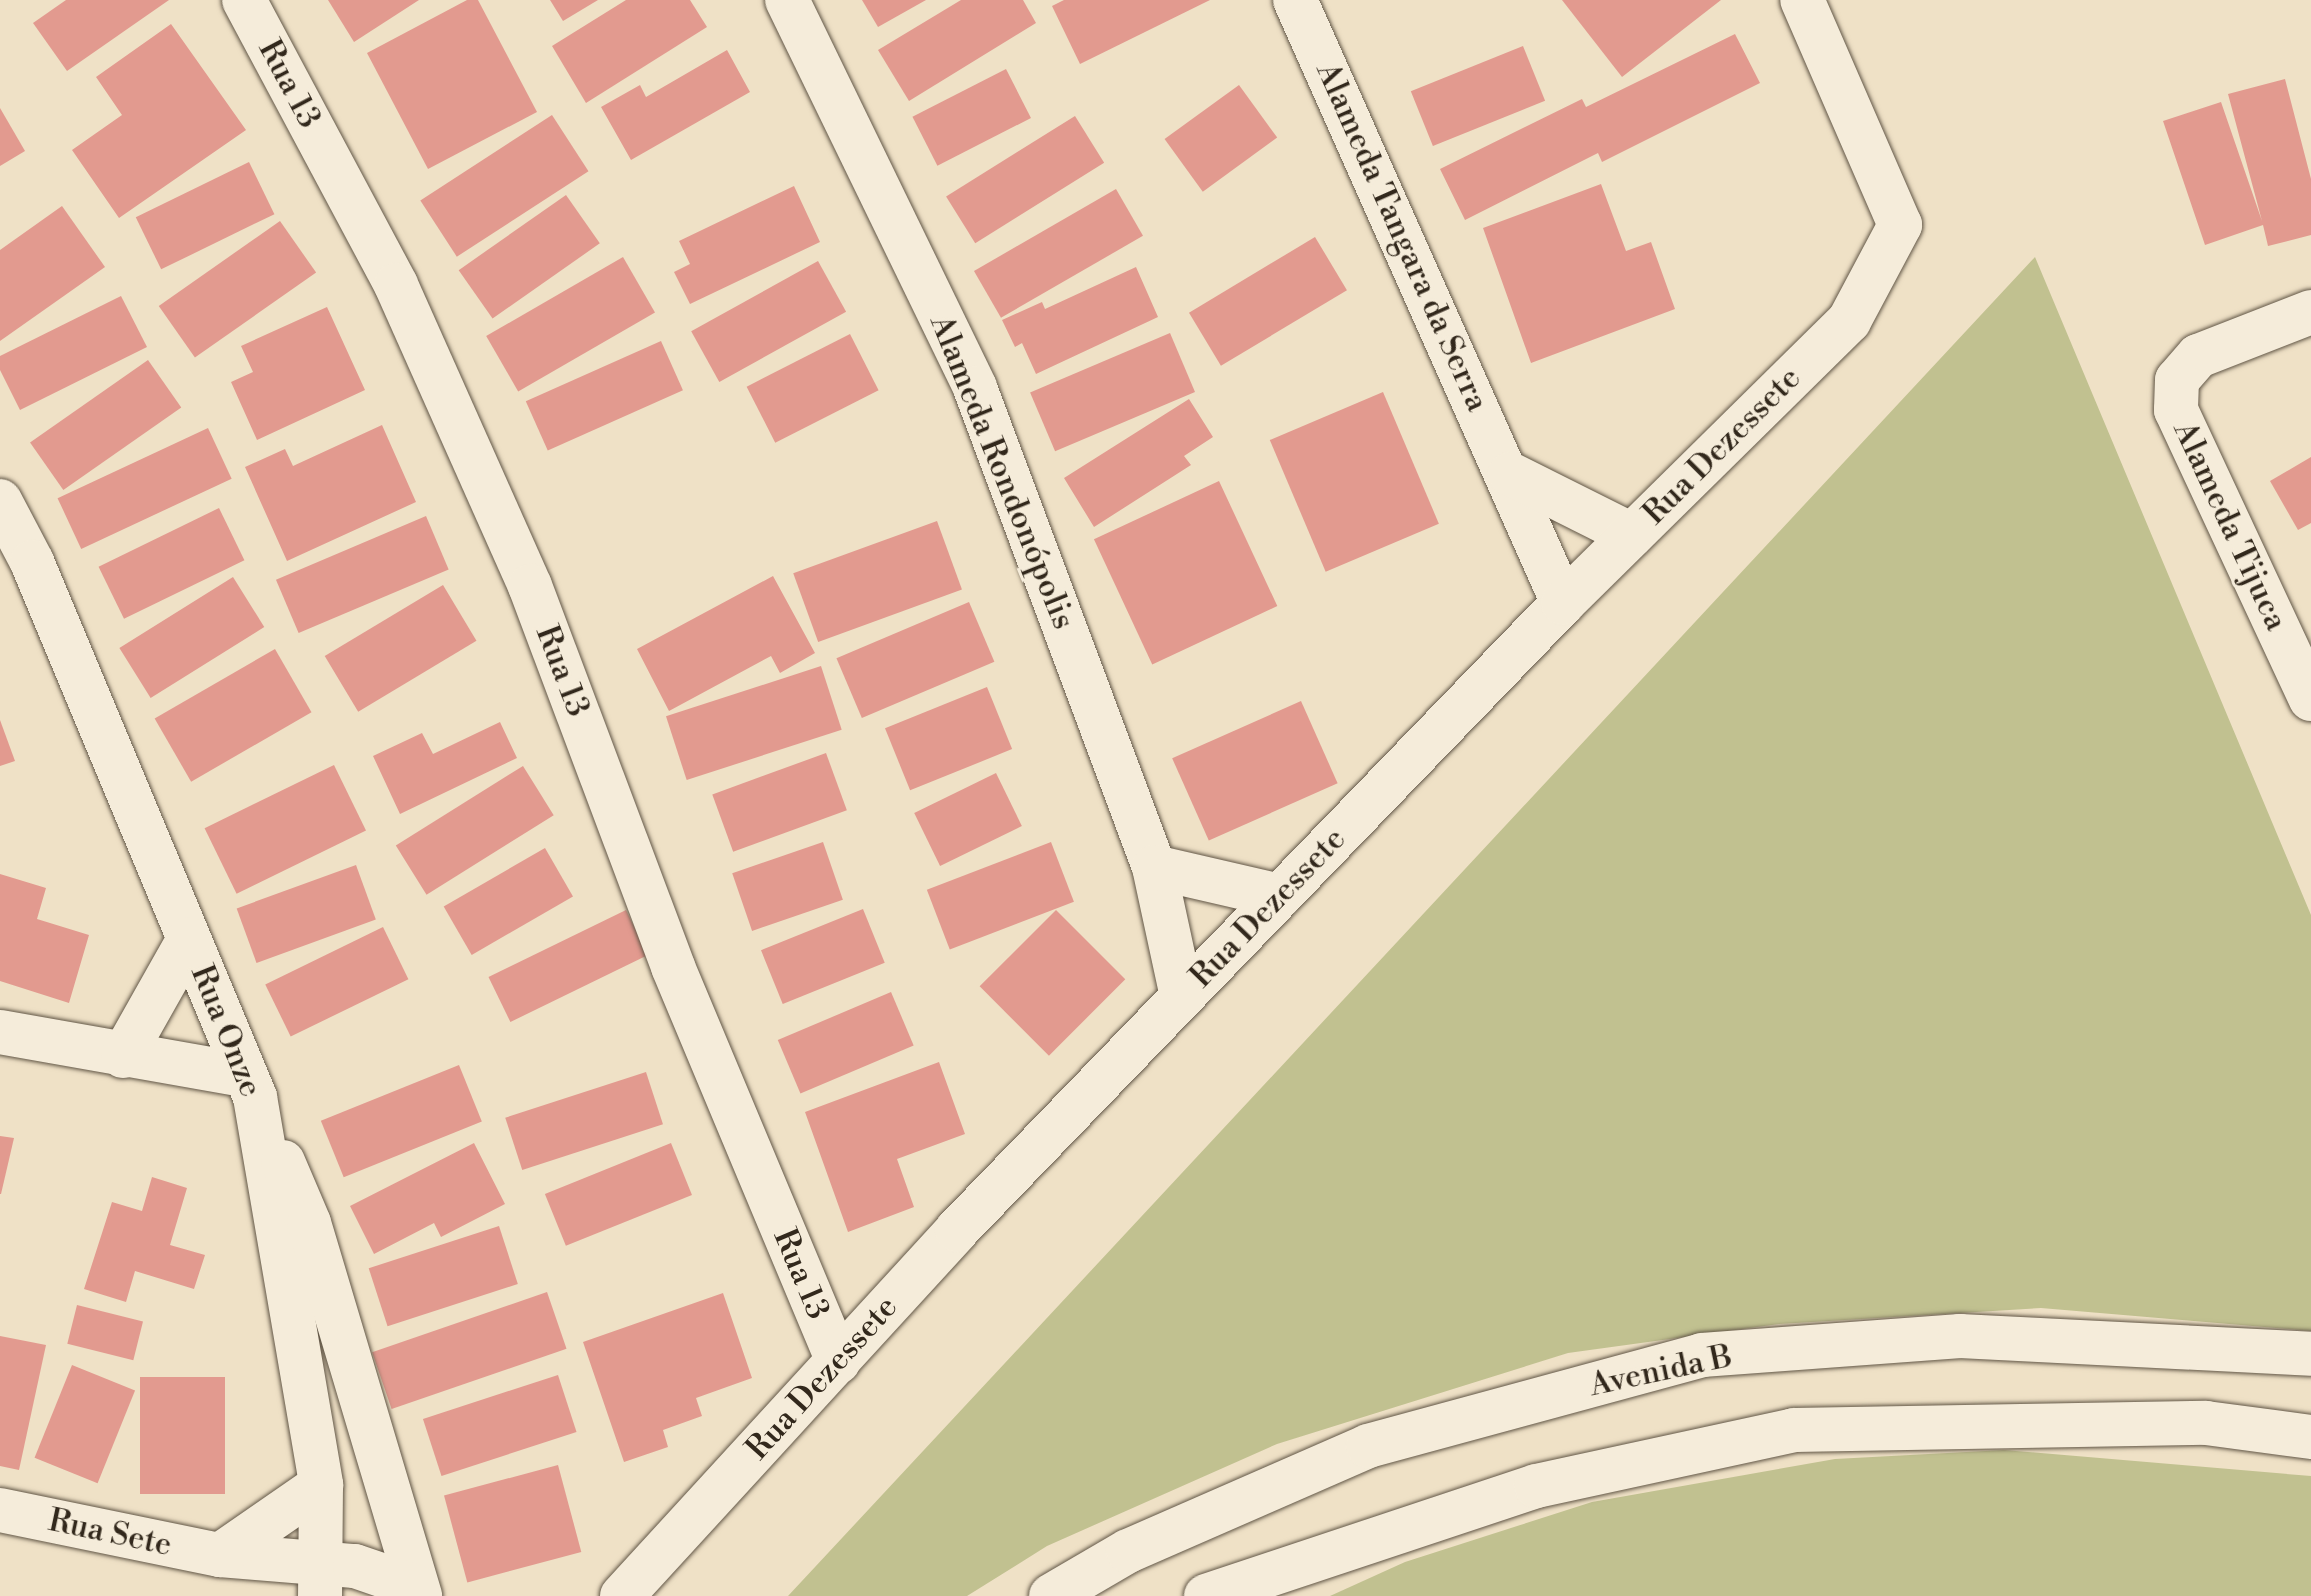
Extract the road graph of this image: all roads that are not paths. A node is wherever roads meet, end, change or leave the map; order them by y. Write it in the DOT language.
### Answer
graph roads {
  1 [pos="244,0"];
  2 [pos="787,0"];
  3 [pos="1295,0"];
  4 [pos="1802,0"];
  5 [pos="2311,312"];
  6 [pos="1510,474"];
  7 [pos="0,501"];
  8 [pos="1632,535"];
  9 [pos="16,559"];
  10 [pos="1563,603"];
  11 [pos="2311,699"];
  12 [pos="1154,867"];
  13 [pos="1280,896"];
  14 [pos="189,939"];
  15 [pos="1182,997"];
  16 [pos="0,1032"];
  17 [pos="123,1056"];
  18 [pos="250,1086"];
  19 [pos="2311,1354"];
  20 [pos="838,1362"];
  21 [pos="2311,1437"];
  22 [pos="321,1485"];
  23 [pos="0,1510"];
  24 [pos="220,1555"];
  25 [pos="322,1580"];
  26 [pos="418,1591"];
  27 [pos="621,1594"];
  28 [pos="1051,1596"];
  29 [pos="1206,1596"];
  1 -- 20 [label="street, Rua 13"];
  2 -- 12 [label="street, Alameda Rondonópolis"];
  3 -- 6 [label="street, Alameda Tangara da Serra"];
  4 -- 8 [label="street, Rua Dezessete"];
  5 -- 11 [label="street, Alameda Tijuca"];
  6 -- 8 [label="street"];
  6 -- 10 [label="street, Alameda Tangara da Serra"];
  7 -- 9 [label="street, Rua Onze"];
  8 -- 10 [label="street, Rua Dezessete"];
  9 -- 14 [label="street, Rua Onze"];
  10 -- 13 [label="street, Rua Dezessete"];
  12 -- 13 [label="street"];
  12 -- 15 [label="street, Alameda Rondonópolis"];
  13 -- 15 [label="street, Rua Dezessete"];
  14 -- 17 [label="street"];
  14 -- 18 [label="street, Rua Onze"];
  15 -- 20 [label="street, Rua Dezessete"];
  16 -- 17 [label="street"];
  17 -- 18 [label="street"];
  18 -- 22 [label="street, Rua Onze"];
  18 -- 26 [label="street"];
  19 -- 28 [label="street, Avenida B"];
  20 -- 27 [label="street, Rua Dezessete"];
  21 -- 29 [label="street"];
  22 -- 24 [label="street"];
  22 -- 25 [label="street, Rua Onze"];
  23 -- 24 [label="street, Rua Sete"];
  24 -- 25 [label="street, Rua Sete"];
  25 -- 26 [label="street, Rua Sete"];
}
